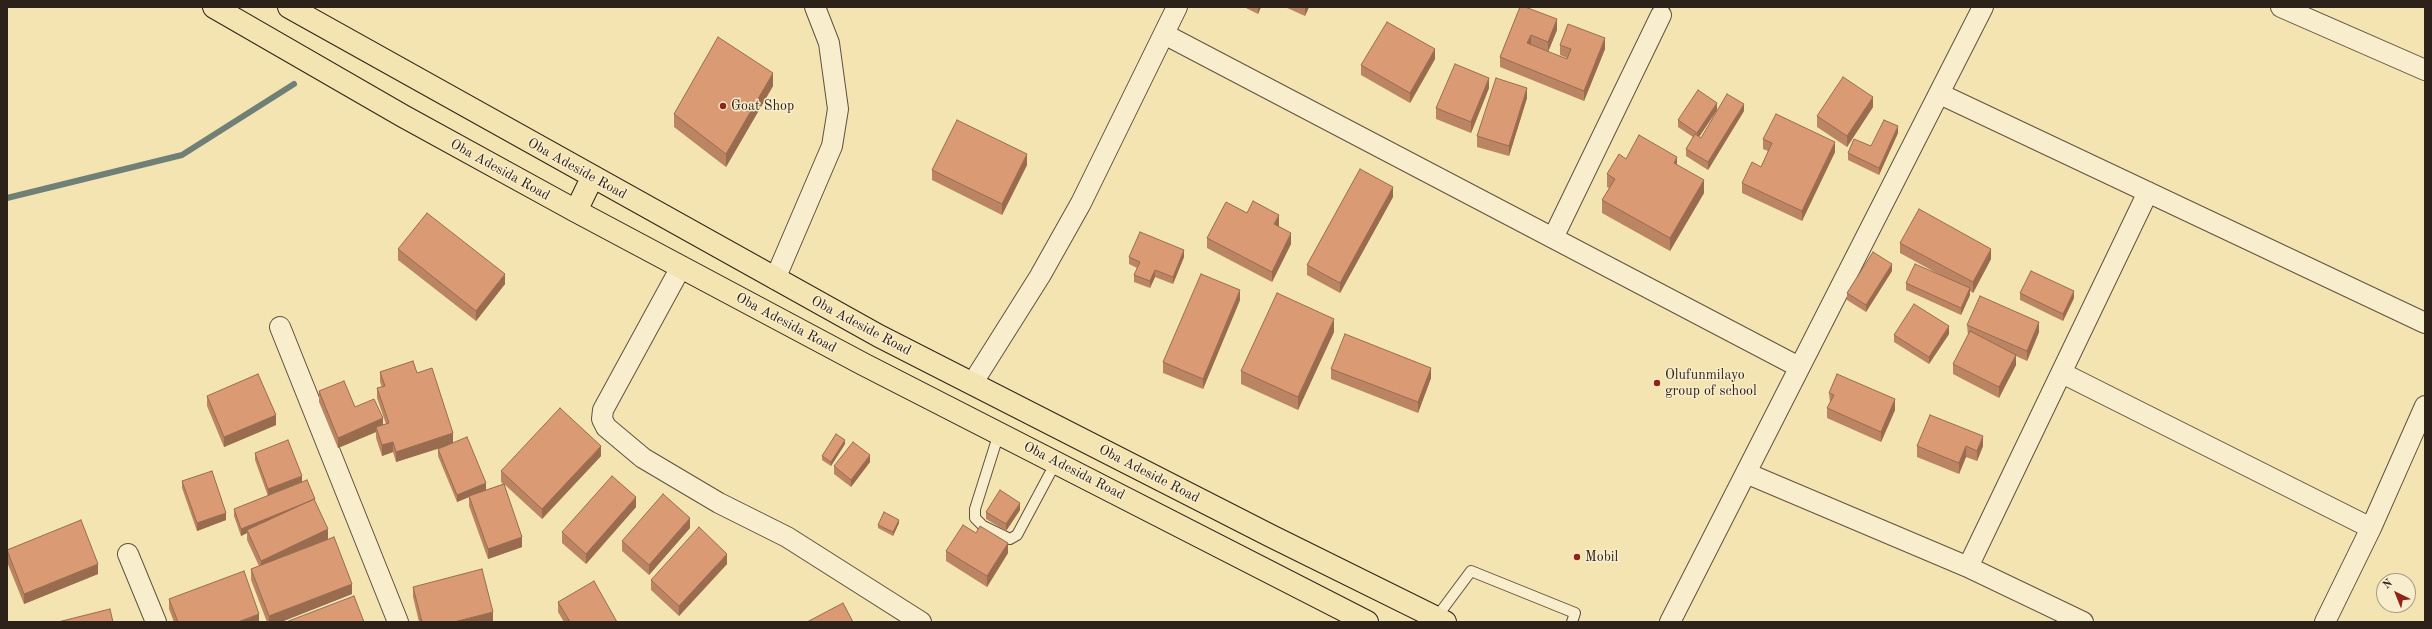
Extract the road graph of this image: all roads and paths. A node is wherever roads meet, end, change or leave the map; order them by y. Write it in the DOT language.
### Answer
graph roads {
  1 [pos="214,7"];
  2 [pos="289,7"];
  3 [pos="816,7"];
  4 [pos="1177,7"];
  5 [pos="1983,7"];
  6 [pos="2281,7"];
  7 [pos="1661,15"];
  8 [pos="1164,34"];
  9 [pos="2425,70"];
  10 [pos="1940,94"];
  11 [pos="592,178"];
  12 [pos="2148,192"];
  13 [pos="576,211"];
  14 [pos="1553,238"];
  15 [pos="681,268"];
  16 [pos="775,279"];
  17 [pos="2425,323"];
  18 [pos="280,327"];
  19 [pos="1800,367"];
  20 [pos="2062,373"];
  21 [pos="972,384"];
  22 [pos="2425,406"];
  23 [pos="999,433"];
  24 [pos="1056,462"];
  25 [pos="1746,473"];
  26 [pos="2371,528"];
  27 [pos="128,554"];
  28 [pos="1968,567"];
  29 [pos="1440,620"];
  30 [pos="156,622"];
  31 [pos="398,622"];
  32 [pos="921,622"];
  33 [pos="1367,622"];
  34 [pos="1572,622"];
  35 [pos="1670,622"];
  36 [pos="2083,622"];
  37 [pos="2325,622"];
  1 -- 13 [label="main road, Oba Adesida Road"];
  2 -- 11 [label="main road, Oba Adeside Road"];
  3 -- 16 [label="street"];
  4 -- 8 [label="street"];
  5 -- 10 [label="street"];
  6 -- 9 [label="street"];
  7 -- 14 [label="street"];
  8 -- 14 [label="street"];
  8 -- 21 [label="street"];
  10 -- 12 [label="street"];
  10 -- 19 [label="street"];
  11 -- 13 [label="main road"];
  11 -- 16 [label="main road, Oba Adeside Road"];
  12 -- 17 [label="street"];
  12 -- 20 [label="street"];
  13 -- 15 [label="main road, Oba Adesida Road"];
  14 -- 19 [label="street"];
  15 -- 23 [label="main road, Oba Adesida Road"];
  15 -- 32 [label="street"];
  16 -- 21 [label="main road, Oba Adeside Road"];
  18 -- 31 [label="street"];
  19 -- 25 [label="street"];
  20 -- 26 [label="street"];
  20 -- 28 [label="street"];
  21 -- 29 [label="main road, Oba Adeside Road"];
  22 -- 26 [label="street"];
  23 -- 24 [label="main road, Oba Adesida Road"];
  23 -- 24 [label="lane"];
  24 -- 33 [label="main road, Oba Adesida Road"];
  25 -- 28 [label="street"];
  25 -- 35 [label="street"];
  26 -- 37 [label="street"];
  27 -- 30 [label="street"];
  28 -- 36 [label="street"];
  29 -- 34 [label="lane"];
}
